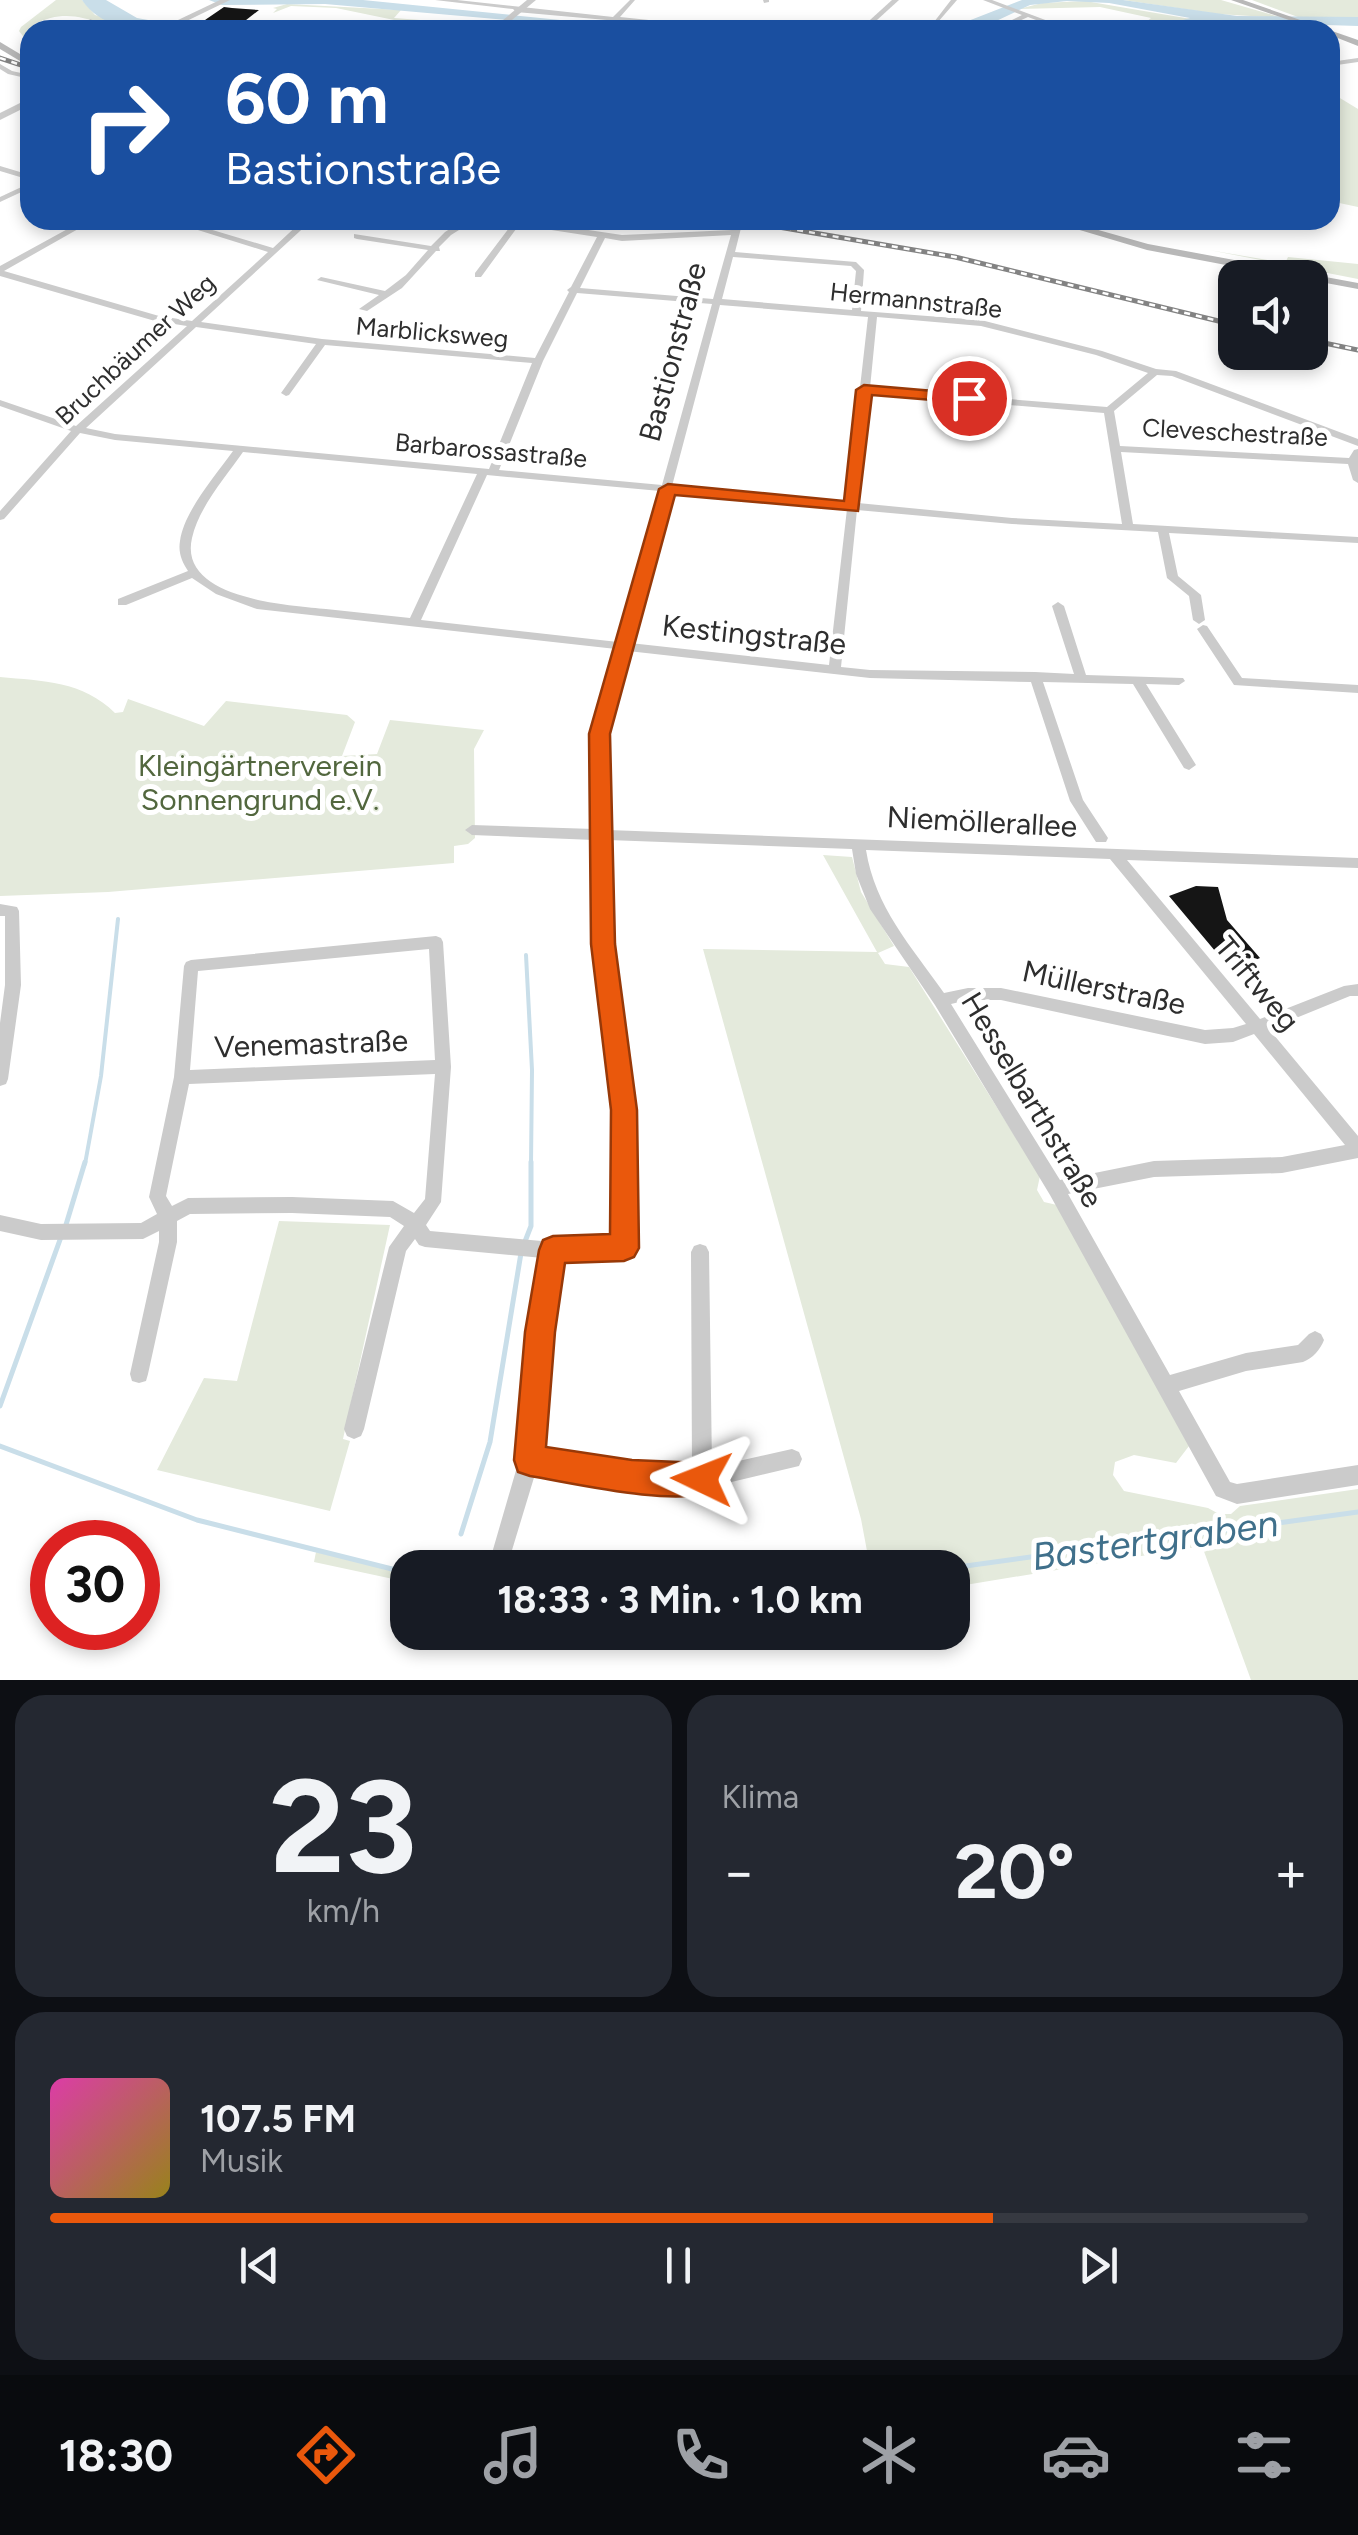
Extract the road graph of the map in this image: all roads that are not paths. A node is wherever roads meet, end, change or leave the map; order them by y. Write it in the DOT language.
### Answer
graph roads {
  1 [pos="226,0"];
  2 [pos="438,0"];
  3 [pos="532,0"];
  4 [pos="624,0"];
  5 [pos="896,0"];
  6 [pos="954,0"];
  7 [pos="986,0"];
  8 [pos="1234,0"];
  9 [pos="632,1"];
  10 [pos="996,4"];
  11 [pos="516,10"];
  12 [pos="1024,14"];
  13 [pos="614,19"];
  14 [pos="180,20"];
  15 [pos="507,20"];
  16 [pos="626,20"];
  17 [pos="873,20"];
  18 [pos="937,20"];
  19 [pos="1013,20"];
  20 [pos="1040,20"];
  21 [pos="1296,20"];
  22 [pos="72,230"];
  23 [pos="204,230"];
  24 [pos="297,230"];
  25 [pos="451,230"];
  26 [pos="511,230"];
  27 [pos="568,230"];
  28 [pos="1085,230"];
  29 [pos="736,232"];
  30 [pos="357,236"];
  31 [pos="602,236"];
  32 [pos="437,249"];
  33 [pos="274,251"];
  34 [pos="730,254"];
  35 [pos="0,271"];
  36 [pos="478,275"];
  37 [pos="321,280"];
  38 [pos="1358,286"];
  39 [pos="571,290"];
  40 [pos="386,294"];
  41 [pos="718,302"];
  42 [pos="364,309"];
  43 [pos="856,312"];
  44 [pos="874,314"];
  45 [pos="193,324"];
  46 [pos="322,342"];
  47 [pos="538,361"];
  48 [pos="1156,372"];
  49 [pos="864,390"];
  50 [pos="286,393"];
  51 [pos="0,403"];
  52 [pos="1109,410"];
  53 [pos="78,430"];
  54 [pos="1358,443"];
  55 [pos="240,449"];
  56 [pos="1116,449"];
  57 [pos="1355,456"];
  58 [pos="488,472"];
  59 [pos="1358,480"];
  60 [pos="668,489"];
  61 [pos="852,507"];
  62 [pos="0,517"];
  63 [pos="1128,528"];
  64 [pos="1163,530"];
  65 [pos="1358,540"];
  66 [pos="191,574"];
  67 [pos="122,602"];
  68 [pos="1058,606"];
  69 [pos="414,622"];
  70 [pos="621,645"];
  71 [pos="836,668"];
  72 [pos="1035,676"];
  73 [pos="1081,677"];
  74 [pos="1136,679"];
  75 [pos="1179,681"];
  76 [pos="1358,689"];
  77 [pos="1189,764"];
  78 [pos="472,830"];
  79 [pos="603,834"];
  80 [pos="1101,838"];
  81 [pos="858,844"];
  82 [pos="1115,855"];
  83 [pos="1358,863"];
  84 [pos="6,911"];
  85 [pos="1358,990"];
  86 [pos="940,1000"];
  87 [pos="1257,1027"];
  88 [pos="443,1066"];
  89 [pos="182,1077"];
  90 [pos="0,1079"];
  91 [pos="1358,1149"];
  92 [pos="1056,1188"];
  93 [pos="168,1216"];
  94 [pos="413,1222"];
  95 [pos="0,1223"];
  96 [pos="553,1250"];
  97 [pos="700,1252"];
  98 [pos="1315,1340"];
  99 [pos="140,1374"];
  100 [pos="1164,1386"];
  101 [pos="354,1429"];
  102 [pos="792,1459"];
  103 [pos="530,1460"];
  104 [pos="1358,1475"];
  105 [pos="702,1479"];
  106 [pos="503,1550"];
  1 -- 14 [label="street"];
  2 -- 11 [label="street"];
  3 -- 11 [label="street"];
  4 -- 9 [label="street"];
  5 -- 17 [label="street"];
  6 -- 18 [label="street"];
  7 -- 10 [label="street"];
  8 -- 21 [label="main road"];
  9 -- 13 [label="street"];
  10 -- 12 [label="street"];
  11 -- 13 [label="street"];
  11 -- 15 [label="street"];
  12 -- 19 [label="street"];
  12 -- 20 [label="street"];
  13 -- 16 [label="street"];
  22 -- 35 [label="street"];
  23 -- 33 [label="street"];
  24 -- 33 [label="street, Bruchbäumer Weg"];
  25 -- 32 [label="street"];
  26 -- 36 [label="street"];
  27 -- 31 [label="street"];
  28 -- 38 [label="main road"];
  29 -- 31 [label="street"];
  29 -- 34 [label="street, Bastionstraße"];
  30 -- 32 [label="street"];
  31 -- 39 [label="street"];
  32 -- 40 [label="street"];
  33 -- 45 [label="street, Bruchbäumer Weg"];
  34 -- 41 [label="street, Bastionstraße"];
  34 -- 43 [label="street"];
  35 -- 45 [label="street, Marblicksweg"];
  37 -- 40 [label="street"];
  39 -- 41 [label="street, Hermannstraße"];
  39 -- 47 [label="street"];
  40 -- 42 [label="street"];
  41 -- 43 [label="street, Hermannstraße"];
  41 -- 60 [label="street, Bastionstraße"];
  43 -- 44 [label="street, Hermannstraße"];
  44 -- 48 [label="street, Hermannstraße"];
  44 -- 49 [label="street"];
  45 -- 46 [label="street, Marblicksweg"];
  45 -- 53 [label="street, Bruchbäumer Weg"];
  46 -- 47 [label="street, Marblicksweg"];
  46 -- 50 [label="street, Marblicksweg"];
  47 -- 58 [label="street"];
  48 -- 52 [label="street"];
  48 -- 54 [label="street, Hermannstraße"];
  49 -- 52 [label="street, Cleveschestraße"];
  49 -- 61 [label="street"];
  51 -- 53 [label="street, Barbarossastraße"];
  52 -- 56 [label="street"];
  53 -- 55 [label="street, Barbarossastraße"];
  53 -- 62 [label="street, Bruchbäumer Weg"];
  55 -- 58 [label="street, Barbarossastraße"];
  55 -- 66 [label="street"];
  56 -- 57 [label="street, Cleveschestraße"];
  56 -- 63 [label="street"];
  57 -- 59 [label="street"];
  58 -- 60 [label="street, Barbarossastraße"];
  58 -- 69 [label="street"];
  60 -- 61 [label="street, Barbarossastraße"];
  60 -- 70 [label="street, Bastionstraße"];
  61 -- 63 [label="street, Barbarossastraße"];
  61 -- 71 [label="street"];
  63 -- 64 [label="street, Barbarossastraße"];
  64 -- 65 [label="street, Barbarossastraße"];
  64 -- 76 [label="street"];
  66 -- 67 [label="street"];
  66 -- 69 [label="street, Kestingstraße"];
  68 -- 73 [label="street"];
  69 -- 70 [label="street, Kestingstraße"];
  70 -- 71 [label="street, Kestingstraße"];
  70 -- 79 [label="street, Bastionstraße"];
  71 -- 72 [label="street, Kestingstraße"];
  72 -- 73 [label="street, Kestingstraße"];
  72 -- 80 [label="street"];
  73 -- 74 [label="street, Kestingstraße"];
  74 -- 75 [label="street, Kestingstraße"];
  74 -- 77 [label="street"];
  78 -- 79 [label="street, Niemöllerallee"];
  79 -- 81 [label="street, Niemöllerallee"];
  79 -- 96 [label="street, Bastionstraße"];
  81 -- 82 [label="street, Niemöllerallee"];
  81 -- 86 [label="street, Hesselbarthstraße"];
  82 -- 83 [label="street, Niemöllerallee"];
  82 -- 87 [label="street, Triftweg"];
  84 -- 90 [label="street"];
  85 -- 87 [label="street, Müllerstraße"];
  86 -- 87 [label="street, Müllerstraße"];
  86 -- 92 [label="street, Hesselbarthstraße"];
  87 -- 91 [label="street, Triftweg"];
  88 -- 89 [label="street, Venemastraße"];
  88 -- 89 [label="street"];
  88 -- 94 [label="street"];
  89 -- 93 [label="street"];
  91 -- 92 [label="street"];
  92 -- 100 [label="street, Hesselbarthstraße"];
  93 -- 94 [label="street"];
  93 -- 95 [label="street"];
  93 -- 99 [label="street"];
  94 -- 96 [label="street"];
  94 -- 101 [label="street"];
  96 -- 103 [label="street"];
  97 -- 105 [label="street"];
  98 -- 100 [label="street"];
  100 -- 104 [label="street, Hesselbarthstraße"];
  102 -- 105 [label="street"];
  103 -- 105 [label="street"];
  103 -- 106 [label="street"];
}
